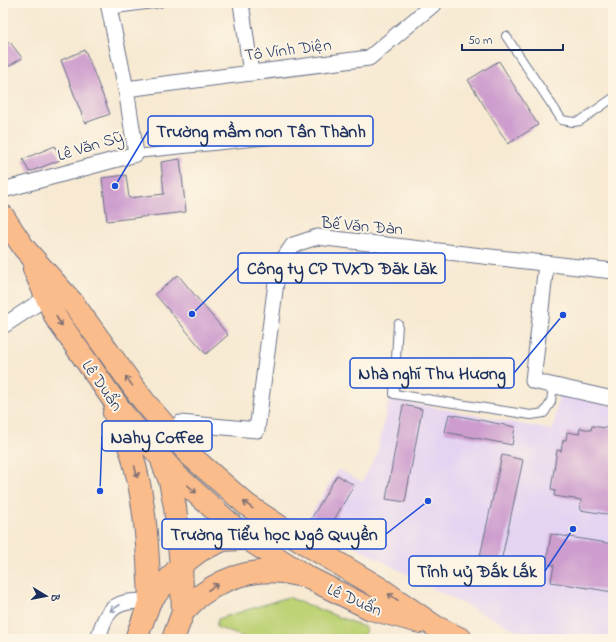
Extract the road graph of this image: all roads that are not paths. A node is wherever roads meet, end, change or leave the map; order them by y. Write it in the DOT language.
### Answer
graph roads {
  1 [pos="160,3"];
  2 [pos="241,3"];
  3 [pos="435,3"];
  4 [pos="109,6"];
  5 [pos="506,36"];
  6 [pos="251,72"];
  7 [pos="126,90"];
  8 [pos="613,98"];
  9 [pos="280,139"];
  10 [pos="136,154"];
  11 [pos="3,190"];
  12 [pos="3,216"];
  13 [pos="24,248"];
  14 [pos="546,264"];
  15 [pos="613,271"];
  16 [pos="47,297"];
  17 [pos="398,324"];
  18 [pos="3,326"];
  19 [pos="102,384"];
  20 [pos="553,385"];
  21 [pos="613,399"];
  22 [pos="143,400"];
  23 [pos="170,432"];
  24 [pos="160,456"];
  25 [pos="246,538"];
  26 [pos="311,547"];
  27 [pos="181,565"];
  28 [pos="307,577"];
  29 [pos="150,601"];
  30 [pos="183,612"];
  31 [pos="436,627"];
  32 [pos="98,639"];
  33 [pos="136,639"];
  34 [pos="173,639"];
  35 [pos="461,639"];
  1 -- 4 [label="lane"];
  2 -- 6 [label="street"];
  3 -- 6 [label="street, Tô Vĩnh Diện"];
  4 -- 7 [label="street, Lê Văn Sỹ"];
  5 -- 8 [label="lane"];
  6 -- 7 [label="street, Tô Vĩnh Diện"];
  7 -- 10 [label="street, Lê Văn Sỹ"];
  9 -- 10 [label="lane"];
  10 -- 11 [label="street, Lê Văn Sỹ"];
  12 -- 13 [label="main road, Lê Duẩn"];
  13 -- 16 [label="main road, Lê Duẩn"];
  22 -- 13 [label="main road, Lê Duẩn, one-way"];
  14 -- 15 [label="street, Bế Văn Đàn"];
  14 -- 20 [label="street"];
  14 -- 23 [label="street, Bế Văn Đàn"];
  16 -- 18 [label="street"];
  16 -- 19 [label="main road, Lê Duẩn, one-way"];
  17 -- 20 [label="lane"];
  19 -- 24 [label="main road, Lê Duẩn"];
  19 -- 29 [label="main road, one-way"];
  20 -- 21 [label="street"];
  22 -- 23 [label="main road, Lê Duẩn"];
  22 -- 24 [label="main road"];
  26 -- 23 [label="main road, Lê Duẩn, one-way"];
  24 -- 25 [label="main road, Lê Duẩn, one-way"];
  24 -- 27 [label="main road"];
  25 -- 26 [label="main road"];
  25 -- 27 [label="main road"];
  25 -- 28 [label="main road, Lê Duẩn"];
  31 -- 26 [label="main road, Lê Duẩn, one-way"];
  27 -- 29 [label="main road"];
  27 -- 30 [label="main road"];
  30 -- 28 [label="main road, one-way"];
  28 -- 31 [label="main road, Lê Duẩn"];
  29 -- 30 [label="main road"];
  29 -- 32 [label="street, one-way"];
  29 -- 33 [label="main road"];
  30 -- 34 [label="main road"];
  31 -- 35 [label="main road, Lê Duẩn"];
}
